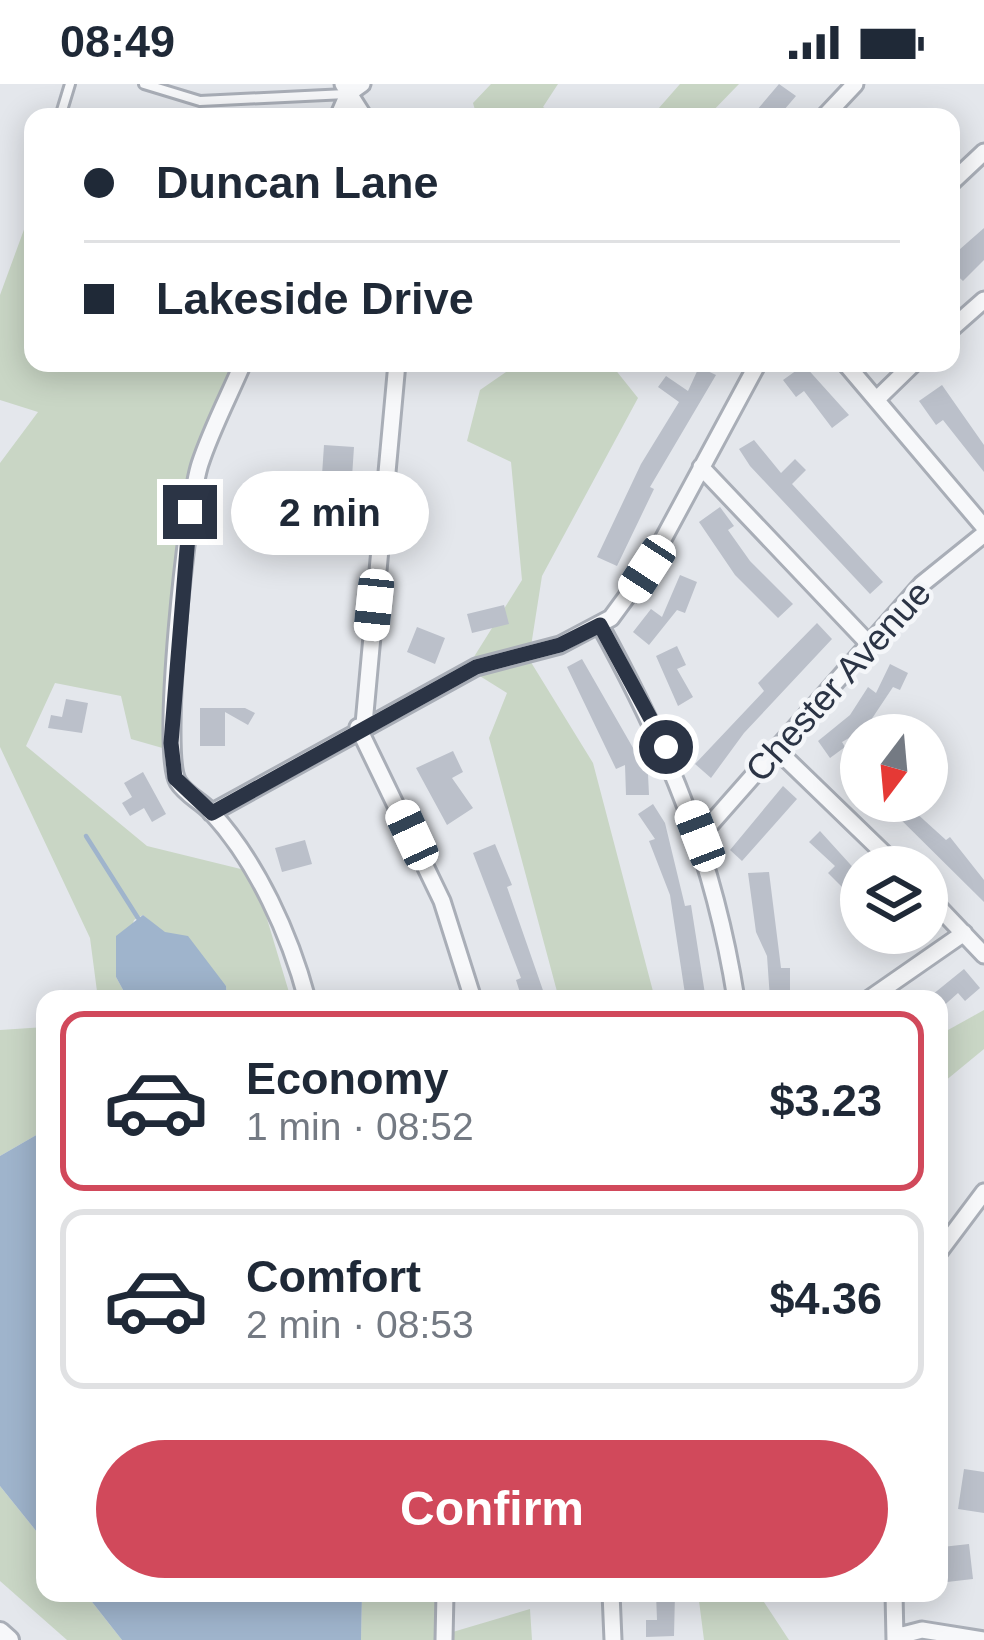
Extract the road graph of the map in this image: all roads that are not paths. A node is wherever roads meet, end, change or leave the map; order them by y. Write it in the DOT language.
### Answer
graph roads {
  1 [pos="144,84"];
  2 [pos="855,84"];
  3 [pos="350,86"];
  4 [pos="200,101"];
  5 [pos="198,108"];
  6 [pos="832,108"];
  7 [pos="984,152"];
  8 [pos="960,175"];
  9 [pos="984,300"];
  10 [pos="960,321"];
  11 [pos="239,372"];
  12 [pos="396,372"];
  13 [pos="753,372"];
  14 [pos="853,372"];
  15 [pos="905,372"];
  16 [pos="877,399"];
  17 [pos="701,467"];
  18 [pos="984,531"];
  19 [pos="600,625"];
  20 [pos="869,644"];
  21 [pos="361,726"];
  22 [pos="777,750"];
  23 [pos="212,813"];
  24 [pos="700,836"];
  25 [pos="876,846"];
  26 [pos="948,917"];
  27 [pos="964,933"];
  28 [pos="984,955"];
  29 [pos="304,990"];
  30 [pos="470,990"];
  31 [pos="735,990"];
  32 [pos="882,990"];
  33 [pos="984,1192"];
  34 [pos="948,1240"];
  35 [pos="445,1602"];
  36 [pos="611,1602"];
  37 [pos="894,1602"];
  38 [pos="0,1632"];
  39 [pos="895,1638"];
  40 [pos="9,1640"];
  41 [pos="444,1640"];
  42 [pos="613,1640"];
  43 [pos="984,1640"];
  1 -- 4 [label="lane"];
  2 -- 6 [label="street"];
  3 -- 4 [label="lane"];
  4 -- 5 [label="lane"];
  7 -- 8 [label="street"];
  9 -- 10 [label="street"];
  11 -- 23 [label="street"];
  12 -- 21 [label="street"];
  13 -- 17 [label="street"];
  14 -- 16 [label="street"];
  15 -- 16 [label="street"];
  16 -- 18 [label="street"];
  17 -- 19 [label="street"];
  17 -- 20 [label="street"];
  18 -- 20 [label="street, Chester Avenue"];
  19 -- 21 [label="street"];
  19 -- 24 [label="street"];
  20 -- 22 [label="street, Chester Avenue"];
  21 -- 23 [label="street"];
  21 -- 30 [label="street"];
  22 -- 24 [label="street, Chester Avenue"];
  22 -- 25 [label="street"];
  23 -- 29 [label="street"];
  24 -- 31 [label="street"];
  26 -- 27 [label="street"];
  27 -- 28 [label="street"];
  27 -- 32 [label="street"];
  33 -- 34 [label="street"];
  35 -- 41 [label="street"];
  36 -- 42 [label="street"];
  37 -- 39 [label="street"];
  38 -- 40 [label="street"];
  39 -- 43 [label="street"];
}
